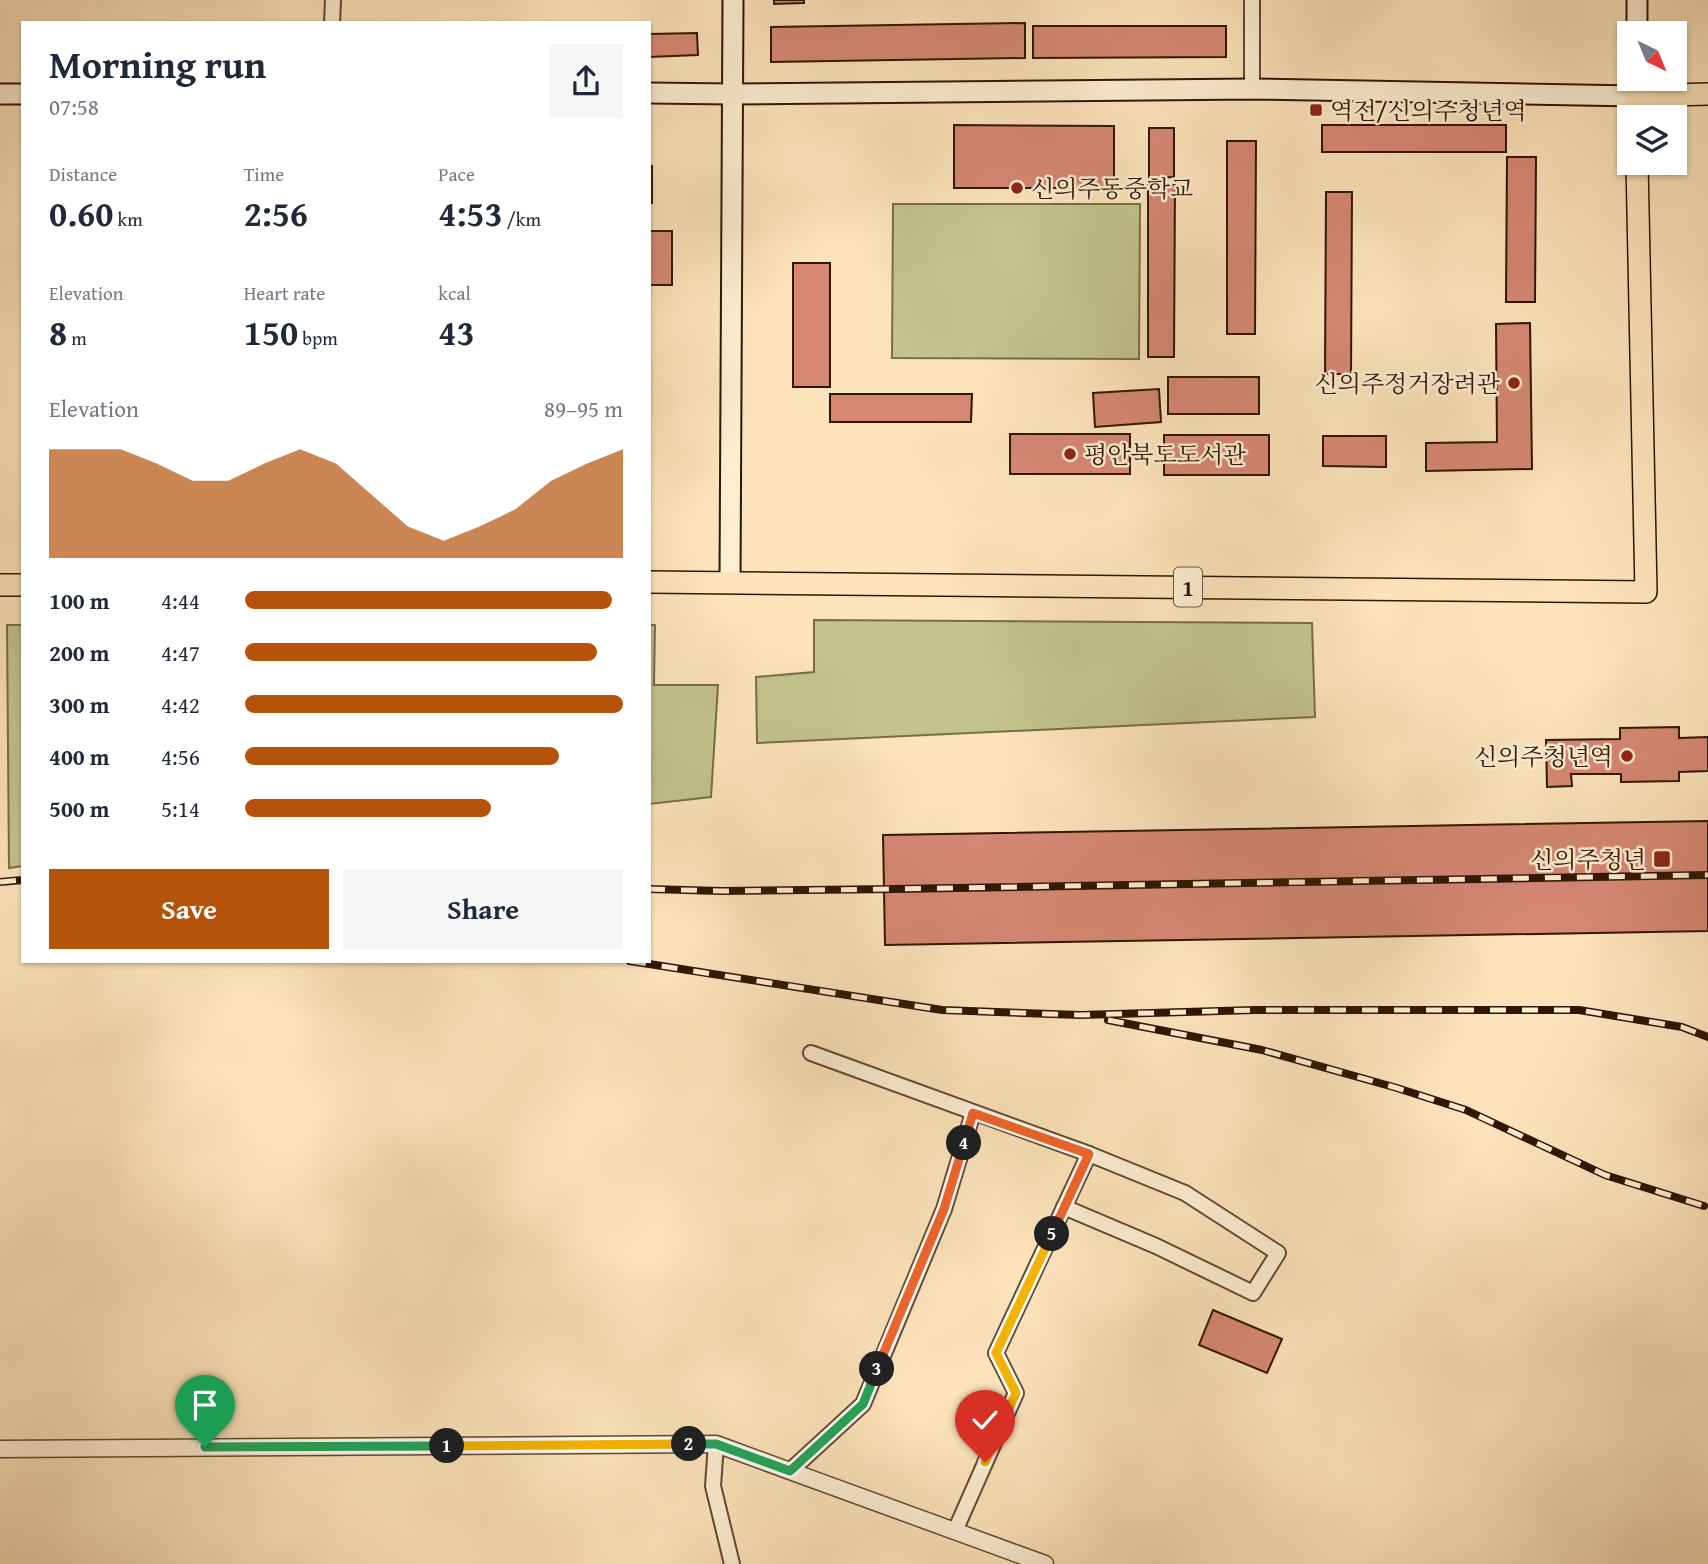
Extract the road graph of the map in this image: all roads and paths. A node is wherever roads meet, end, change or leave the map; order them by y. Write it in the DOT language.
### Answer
graph roads {
  1 [pos="333,0"];
  2 [pos="733,0"];
  3 [pos="1252,0"];
  4 [pos="1637,0"];
  5 [pos="332,21"];
  6 [pos="1637,21"];
  7 [pos="1252,89"];
  8 [pos="651,93"];
  9 [pos="0,94"];
  10 [pos="21,94"];
  11 [pos="732,94"];
  12 [pos="1708,94"];
  13 [pos="1636,97"];
  14 [pos="1637,175"];
  15 [pos="651,582"];
  16 [pos="730,582"];
  17 [pos="0,585"];
  18 [pos="21,585"];
  19 [pos="811,1053"];
  20 [pos="973,1113"];
  21 [pos="1089,1154"];
  22 [pos="1064,1208"];
  23 [pos="716,1444"];
  24 [pos="0,1449"];
  25 [pos="790,1471"];
  26 [pos="955,1531"];
  27 [pos="732,1564"];
  28 [pos="1045,1564"];
  1 -- 5 [label="street"];
  2 -- 11 [label="main road"];
  3 -- 7 [label="street"];
  4 -- 6 [label="main road"];
  7 -- 11 [label="main road"];
  7 -- 13 [label="main road"];
  8 -- 11 [label="main road"];
  9 -- 10 [label="main road"];
  11 -- 16 [label="main road"];
  12 -- 13 [label="main road"];
  14 -- 16 [label="main road, 1"];
  15 -- 16 [label="main road, 1"];
  17 -- 18 [label="main road"];
  19 -- 20 [label="street"];
  20 -- 21 [label="street"];
  20 -- 25 [label="street"];
  21 -- 22 [label="street"];
  21 -- 22 [label="street"];
  22 -- 26 [label="street"];
  23 -- 24 [label="street"];
  23 -- 25 [label="street"];
  23 -- 27 [label="street"];
  25 -- 26 [label="street"];
  26 -- 28 [label="street"];
}
